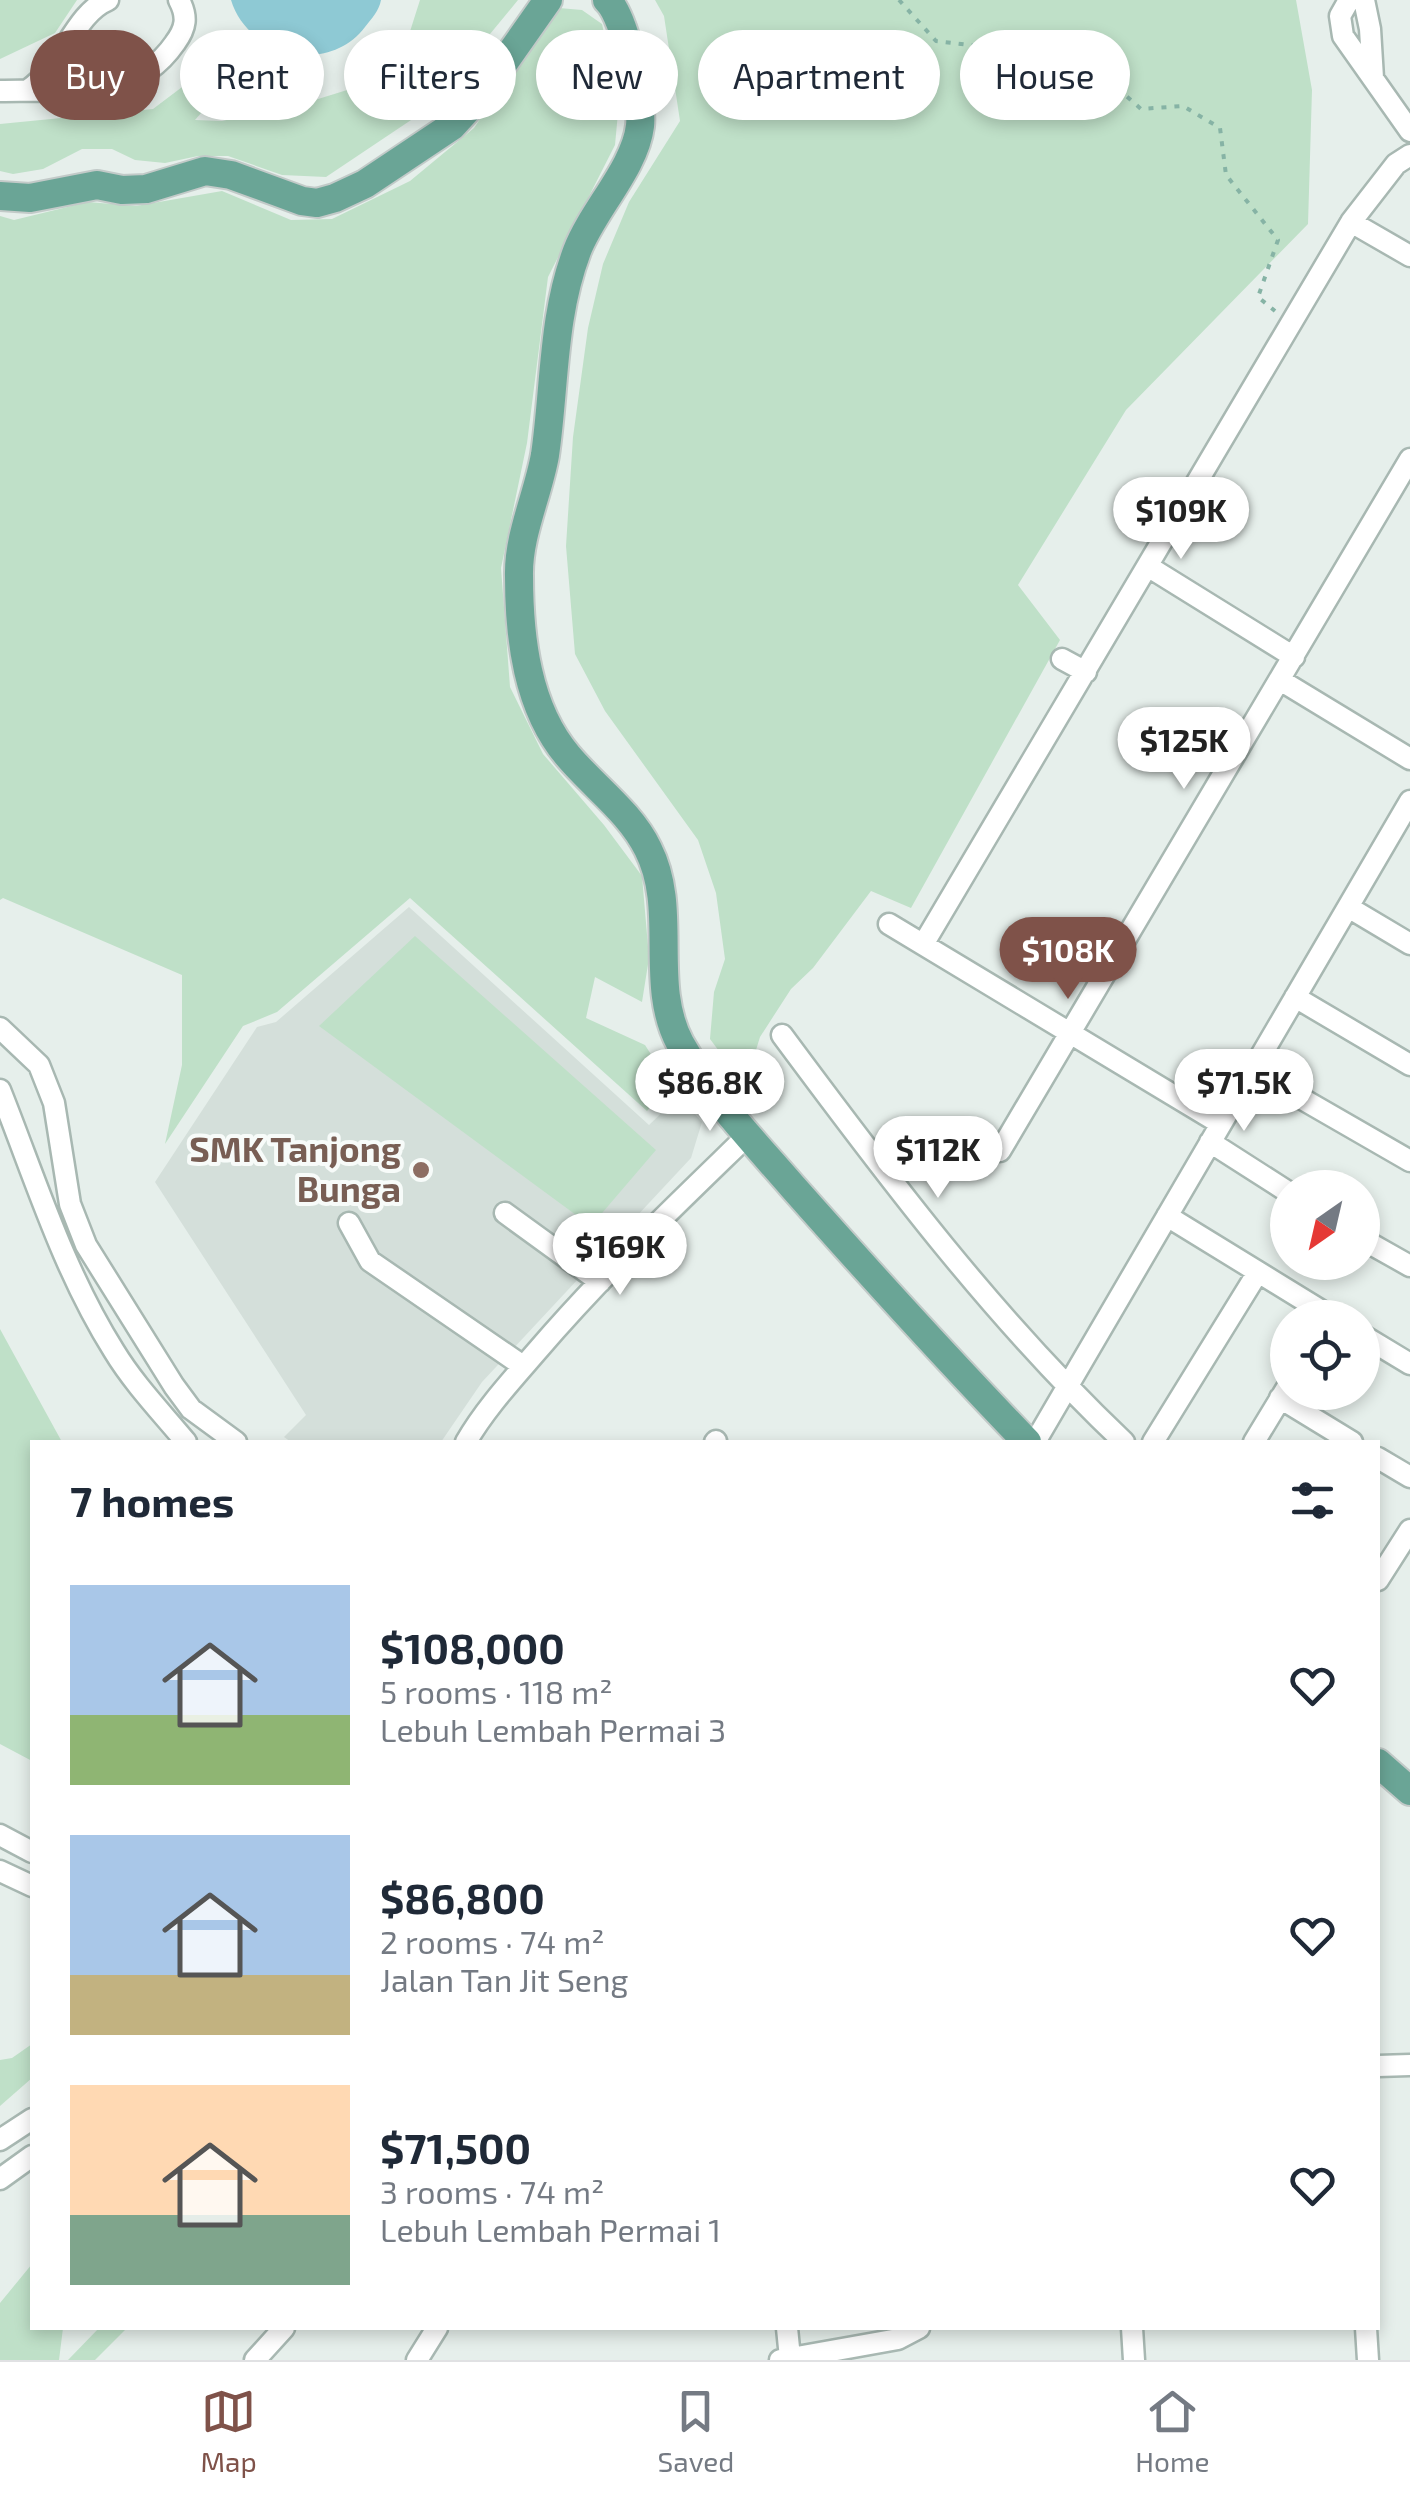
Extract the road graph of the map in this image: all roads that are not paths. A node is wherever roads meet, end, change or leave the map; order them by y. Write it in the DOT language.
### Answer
graph roads {
  1 [pos="108,0"];
  2 [pos="179,0"];
  3 [pos="548,0"];
  4 [pos="608,0"];
  5 [pos="1349,0"];
  6 [pos="1364,0"];
  7 [pos="1373,80"];
  8 [pos="28,90"];
  9 [pos="0,91"];
  10 [pos="1410,132"];
  11 [pos="1410,155"];
  12 [pos="0,196"];
  13 [pos="1351,222"];
  14 [pos="1410,256"];
  15 [pos="1410,459"];
  16 [pos="1149,567"];
  17 [pos="1294,657"];
  18 [pos="1062,659"];
  19 [pos="1086,672"];
  20 [pos="1280,680"];
  21 [pos="1410,759"];
  22 [pos="1410,801"];
  23 [pos="1348,907"];
  24 [pos="889,924"];
  25 [pos="924,943"];
  26 [pos="1410,944"];
  27 [pos="1295,997"];
  28 [pos="1070,1033"];
  29 [pos="3,1035"];
  30 [pos="782,1035"];
  31 [pos="1410,1065"];
  32 [pos="1252,1070"];
  33 [pos="0,1090"];
  34 [pos="1216,1133"];
  35 [pos="748,1135"];
  36 [pos="1000,1151"];
  37 [pos="1410,1160"];
  38 [pos="1270,1177"];
  39 [pos="505,1212"];
  40 [pos="1167,1216"];
  41 [pos="349,1223"];
  42 [pos="1380,1249"];
  43 [pos="1410,1266"];
  44 [pos="1258,1272"];
  45 [pos="600,1282"];
  46 [pos="1303,1300"];
  47 [pos="1380,1346"];
  48 [pos="1410,1364"];
  49 [pos="524,1366"];
  50 [pos="1066,1388"];
  51 [pos="1273,1410"];
  52 [pos="1308,1410"];
  53 [pos="184,1440"];
  54 [pos="233,1440"];
  55 [pos="468,1440"];
  56 [pos="1029,1440"];
  57 [pos="1032,1440"];
  58 [pos="1122,1440"];
  59 [pos="1154,1440"];
  60 [pos="1255,1440"];
  61 [pos="1349,1440"];
  62 [pos="1380,1459"];
  63 [pos="1410,1477"];
  64 [pos="1410,1530"];
  65 [pos="1380,1577"];
  66 [pos="1380,1766"];
  67 [pos="1410,1792"];
  68 [pos="0,1835"];
  69 [pos="30,1851"];
  70 [pos="0,1871"];
  71 [pos="30,1882"];
  72 [pos="1410,2065"];
  73 [pos="1380,2066"];
  74 [pos="30,2120"];
  75 [pos="0,2140"];
  76 [pos="30,2157"];
  77 [pos="0,2179"];
  78 [pos="282,2330"];
  79 [pos="436,2330"];
  80 [pos="787,2330"];
  81 [pos="914,2330"];
  82 [pos="1132,2330"];
  83 [pos="1366,2330"];
  84 [pos="785,2359"];
  85 [pos="255,2360"];
  86 [pos="418,2360"];
  87 [pos="1134,2360"];
  88 [pos="1368,2360"];
  1 -- 8 [label="street"];
  2 -- 8 [label="street"];
  3 -- 12 [label="main road"];
  4 -- 35 [label="main road"];
  5 -- 7 [label="street"];
  6 -- 7 [label="street"];
  7 -- 10 [label="street"];
  8 -- 9 [label="street"];
  11 -- 13 [label="street"];
  13 -- 14 [label="street"];
  13 -- 16 [label="street"];
  15 -- 17 [label="street"];
  16 -- 17 [label="street"];
  16 -- 19 [label="street"];
  17 -- 20 [label="street"];
  18 -- 19 [label="street"];
  19 -- 25 [label="street"];
  20 -- 21 [label="street"];
  20 -- 28 [label="street"];
  22 -- 23 [label="street"];
  23 -- 26 [label="street"];
  23 -- 27 [label="street"];
  24 -- 25 [label="street"];
  25 -- 28 [label="street"];
  27 -- 31 [label="street"];
  27 -- 32 [label="street"];
  28 -- 34 [label="street"];
  28 -- 36 [label="street"];
  29 -- 54 [label="street"];
  30 -- 50 [label="street"];
  32 -- 34 [label="street"];
  32 -- 37 [label="street"];
  33 -- 53 [label="street"];
  34 -- 38 [label="street"];
  34 -- 40 [label="street"];
  35 -- 45 [label="street"];
  35 -- 56 [label="main road"];
  39 -- 45 [label="street"];
  40 -- 44 [label="street"];
  40 -- 50 [label="street"];
  41 -- 49 [label="street"];
  42 -- 43 [label="street"];
  44 -- 46 [label="street"];
  44 -- 59 [label="street"];
  45 -- 49 [label="street"];
  47 -- 48 [label="street"];
  49 -- 55 [label="street"];
  50 -- 57 [label="street"];
  50 -- 58 [label="street"];
  51 -- 60 [label="street"];
  52 -- 61 [label="street"];
  62 -- 63 [label="street"];
  64 -- 65 [label="street"];
  66 -- 67 [label="main road"];
  68 -- 69 [label="street"];
  70 -- 71 [label="street"];
  72 -- 73 [label="street"];
  74 -- 75 [label="street"];
  76 -- 77 [label="street"];
  78 -- 85 [label="street"];
  79 -- 86 [label="street"];
  80 -- 84 [label="street"];
  81 -- 84 [label="street"];
  82 -- 87 [label="street"];
  83 -- 88 [label="street"];
}
